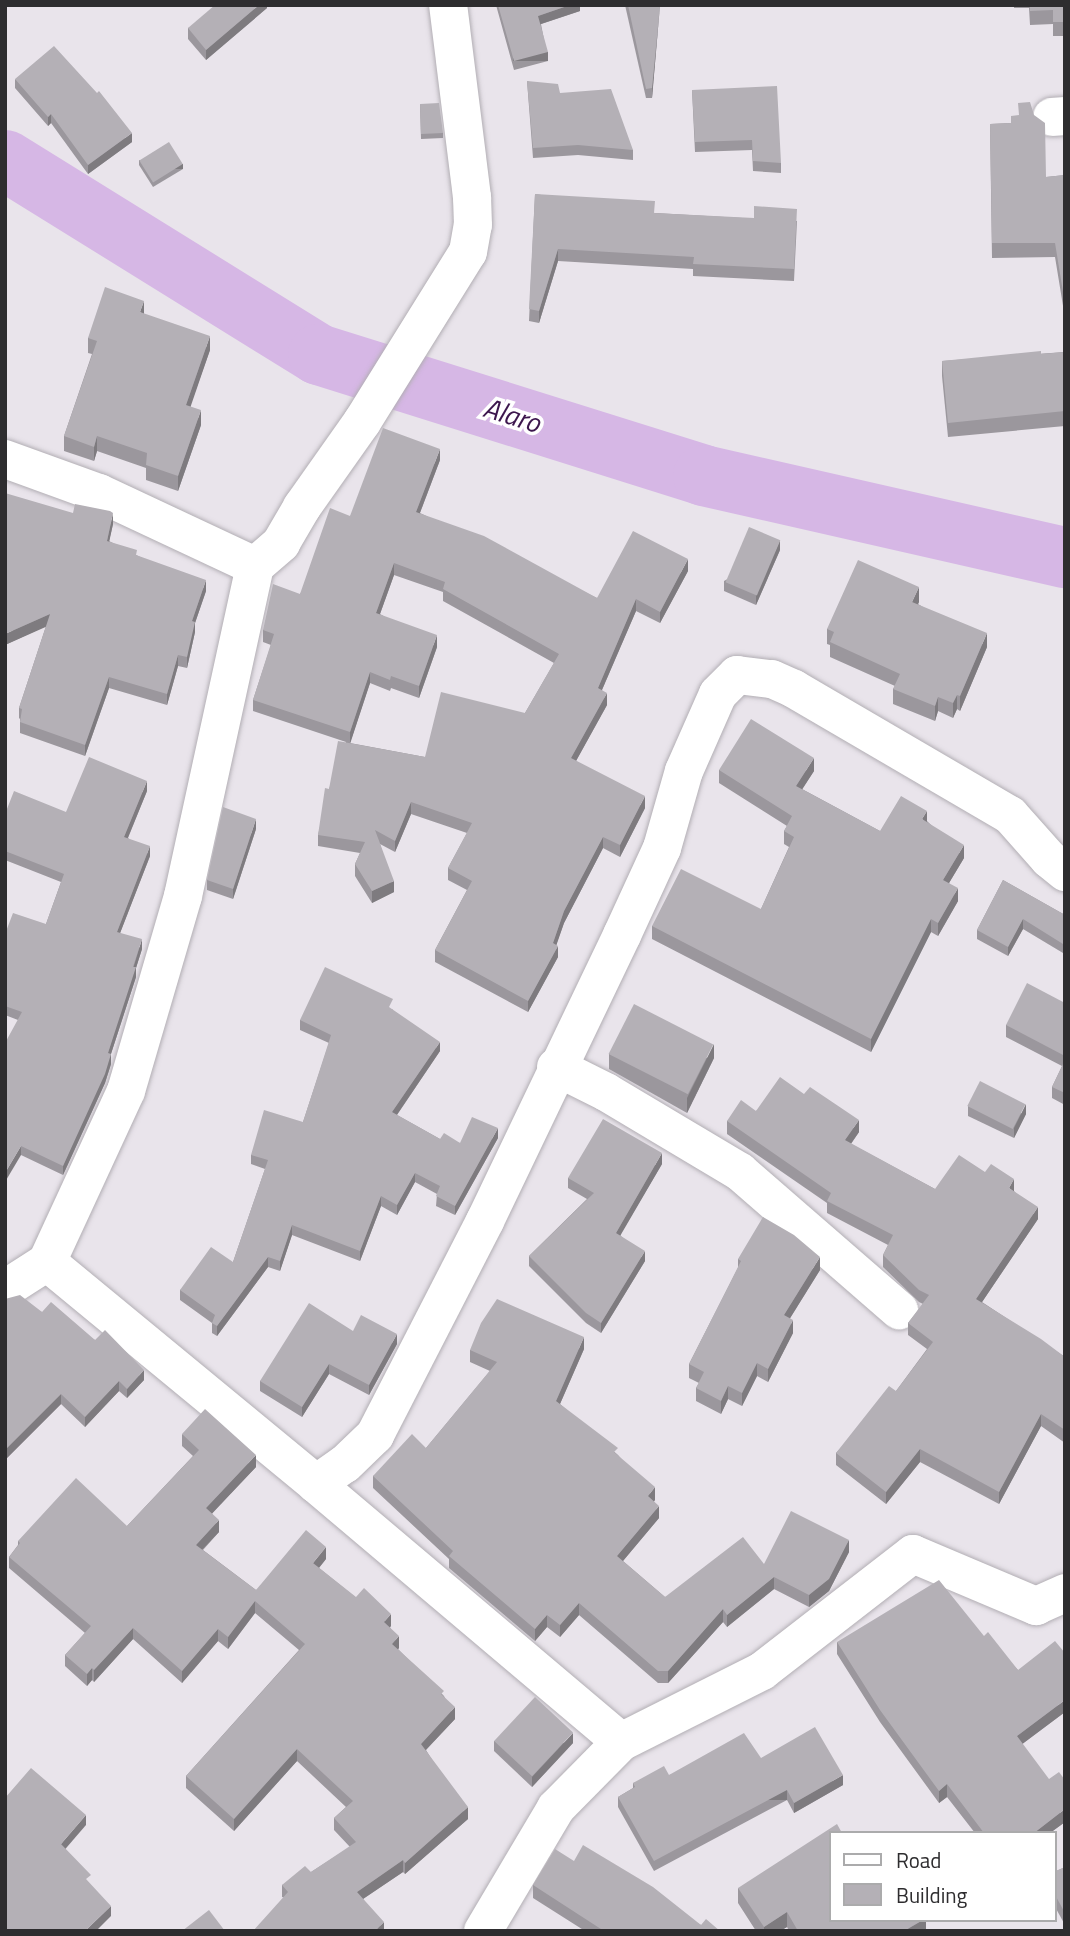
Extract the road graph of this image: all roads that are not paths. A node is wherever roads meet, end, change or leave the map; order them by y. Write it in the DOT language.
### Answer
graph roads {
  1 [pos="448,5"];
  2 [pos="5,459"];
  3 [pos="255,566"];
  4 [pos="1065,872"];
  5 [pos="556,1067"];
  6 [pos="47,1262"];
  7 [pos="5,1289"];
  8 [pos="899,1310"];
  9 [pos="316,1484"];
  10 [pos="1065,1593"];
  11 [pos="621,1742"];
  12 [pos="483,1931"];
  1 -- 3 [label="street"];
  2 -- 3 [label="street"];
  3 -- 6 [label="street"];
  4 -- 5 [label="street"];
  5 -- 8 [label="street"];
  5 -- 9 [label="street"];
  6 -- 7 [label="street"];
  6 -- 9 [label="street"];
  9 -- 11 [label="street"];
  10 -- 11 [label="street"];
  11 -- 12 [label="street"];
}
